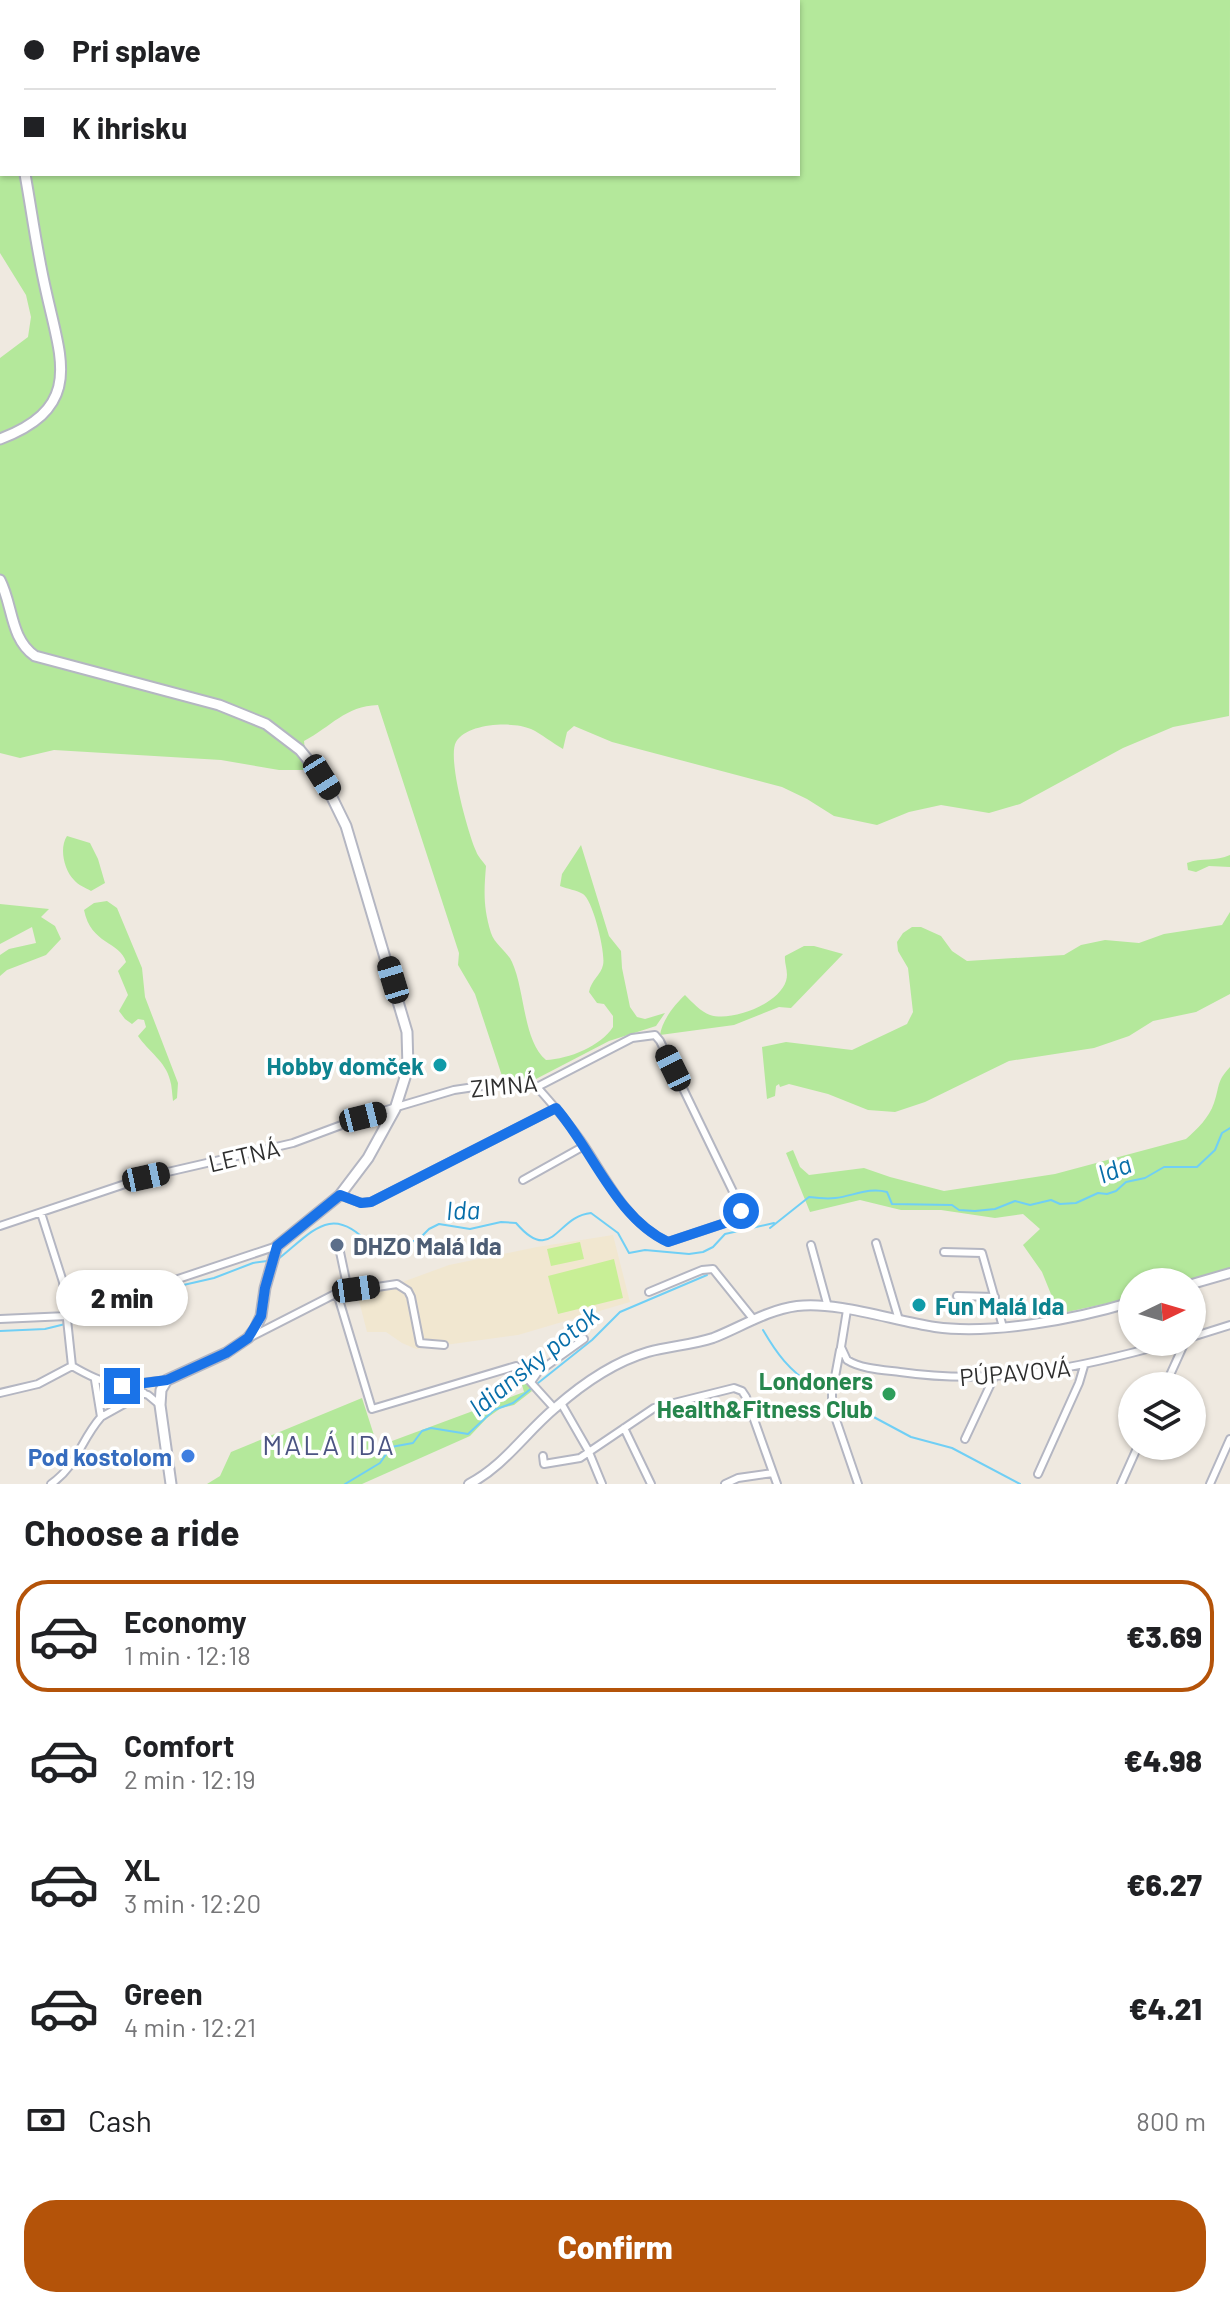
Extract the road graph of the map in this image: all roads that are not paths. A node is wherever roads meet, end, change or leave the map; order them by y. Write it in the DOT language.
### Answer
graph roads {
  1 [pos="25,176"];
  2 [pos="0,439"];
  3 [pos="0,580"];
  4 [pos="537,1087"];
  5 [pos="556,1108"];
  6 [pos="395,1109"];
  7 [pos="584,1146"];
  8 [pos="523,1180"];
  9 [pos="340,1195"];
  10 [pos="41,1213"];
  11 [pos="0,1226"];
  12 [pos="876,1243"];
  13 [pos="811,1245"];
  14 [pos="277,1246"];
  15 [pos="340,1252"];
  16 [pos="944,1252"];
  17 [pos="1230,1273"];
  18 [pos="1206,1280"];
  19 [pos="348,1290"];
  20 [pos="649,1292"];
  21 [pos="337,1293"];
  22 [pos="957,1296"];
  23 [pos="995,1297"];
  24 [pos="1118,1305"];
  25 [pos="825,1306"];
  26 [pos="847,1310"];
  27 [pos="67,1318"];
  28 [pos="0,1319"];
  29 [pos="754,1320"];
  30 [pos="899,1320"];
  31 [pos="259,1324"];
  32 [pos="1230,1325"];
  33 [pos="1003,1327"];
  34 [pos="270,1328"];
  35 [pos="1206,1333"];
  36 [pos="248,1338"];
  37 [pos="584,1339"];
  38 [pos="444,1345"];
  39 [pos="841,1347"];
  40 [pos="1121,1356"];
  41 [pos="72,1366"];
  42 [pos="1084,1366"];
  43 [pos="994,1377"];
  44 [pos="95,1380"];
  45 [pos="167,1380"];
  46 [pos="531,1382"];
  47 [pos="122,1386"];
  48 [pos="0,1393"];
  49 [pos="144,1393"];
  50 [pos="160,1405"];
  51 [pos="558,1405"];
  52 [pos="101,1417"];
  53 [pos="624,1428"];
  54 [pos="965,1439"];
  55 [pos="1230,1439"];
  56 [pos="588,1450"];
  57 [pos="543,1456"];
  58 [pos="1132,1460"];
  59 [pos="773,1473"];
  60 [pos="1038,1474"];
  61 [pos="51,1484"];
  62 [pos="171,1484"];
  63 [pos="469,1484"];
  64 [pos="602,1484"];
  65 [pos="651,1484"];
  66 [pos="725,1484"];
  67 [pos="777,1484"];
  68 [pos="858,1484"];
  69 [pos="1121,1484"];
  70 [pos="1210,1484"];
  1 -- 2 [label="main road"];
  3 -- 6 [label="main road"];
  4 -- 5 [label="street"];
  4 -- 6 [label="street, ZIMNÁ"];
  4 -- 7 [label="street, ZIMNÁ"];
  5 -- 7 [label="street"];
  5 -- 9 [label="street"];
  6 -- 9 [label="main road"];
  6 -- 10 [label="street, LETNÁ"];
  7 -- 8 [label="street"];
  9 -- 14 [label="main road"];
  10 -- 11 [label="street, LETNÁ"];
  10 -- 27 [label="street"];
  12 -- 30 [label="street"];
  13 -- 25 [label="street"];
  14 -- 27 [label="street"];
  14 -- 31 [label="main road"];
  15 -- 19 [label="street"];
  16 -- 23 [label="street"];
  17 -- 18 [label="street"];
  19 -- 21 [label="street"];
  19 -- 38 [label="street"];
  20 -- 29 [label="street"];
  21 -- 34 [label="street"];
  21 -- 46 [label="street"];
  22 -- 23 [label="street"];
  23 -- 33 [label="street"];
  24 -- 33 [label="street"];
  25 -- 26 [label="street"];
  25 -- 29 [label="street"];
  26 -- 30 [label="street"];
  26 -- 39 [label="street"];
  27 -- 28 [label="street"];
  27 -- 41 [label="street"];
  29 -- 51 [label="street"];
  30 -- 33 [label="street"];
  31 -- 34 [label="street"];
  31 -- 36 [label="main road"];
  32 -- 35 [label="street"];
  34 -- 36 [label="street"];
  36 -- 45 [label="main road"];
  37 -- 46 [label="street"];
  39 -- 43 [label="street, PÚPAVOVÁ"];
  39 -- 68 [label="street"];
  40 -- 42 [label="street, PÚPAVOVÁ"];
  41 -- 44 [label="street"];
  41 -- 48 [label="street"];
  42 -- 43 [label="street, PÚPAVOVÁ"];
  42 -- 60 [label="street"];
  43 -- 54 [label="street"];
  44 -- 47 [label="street"];
  44 -- 52 [label="street"];
  45 -- 47 [label="street"];
  45 -- 50 [label="main road"];
  46 -- 51 [label="street"];
  47 -- 49 [label="street"];
  49 -- 50 [label="street"];
  49 -- 52 [label="street"];
  50 -- 62 [label="main road"];
  51 -- 56 [label="street"];
  51 -- 63 [label="street"];
  52 -- 61 [label="street"];
  53 -- 56 [label="street"];
  53 -- 59 [label="street"];
  53 -- 65 [label="street"];
  55 -- 70 [label="street"];
  56 -- 57 [label="street"];
  56 -- 64 [label="street"];
  58 -- 69 [label="street"];
  59 -- 66 [label="street"];
  59 -- 67 [label="street"];
}
